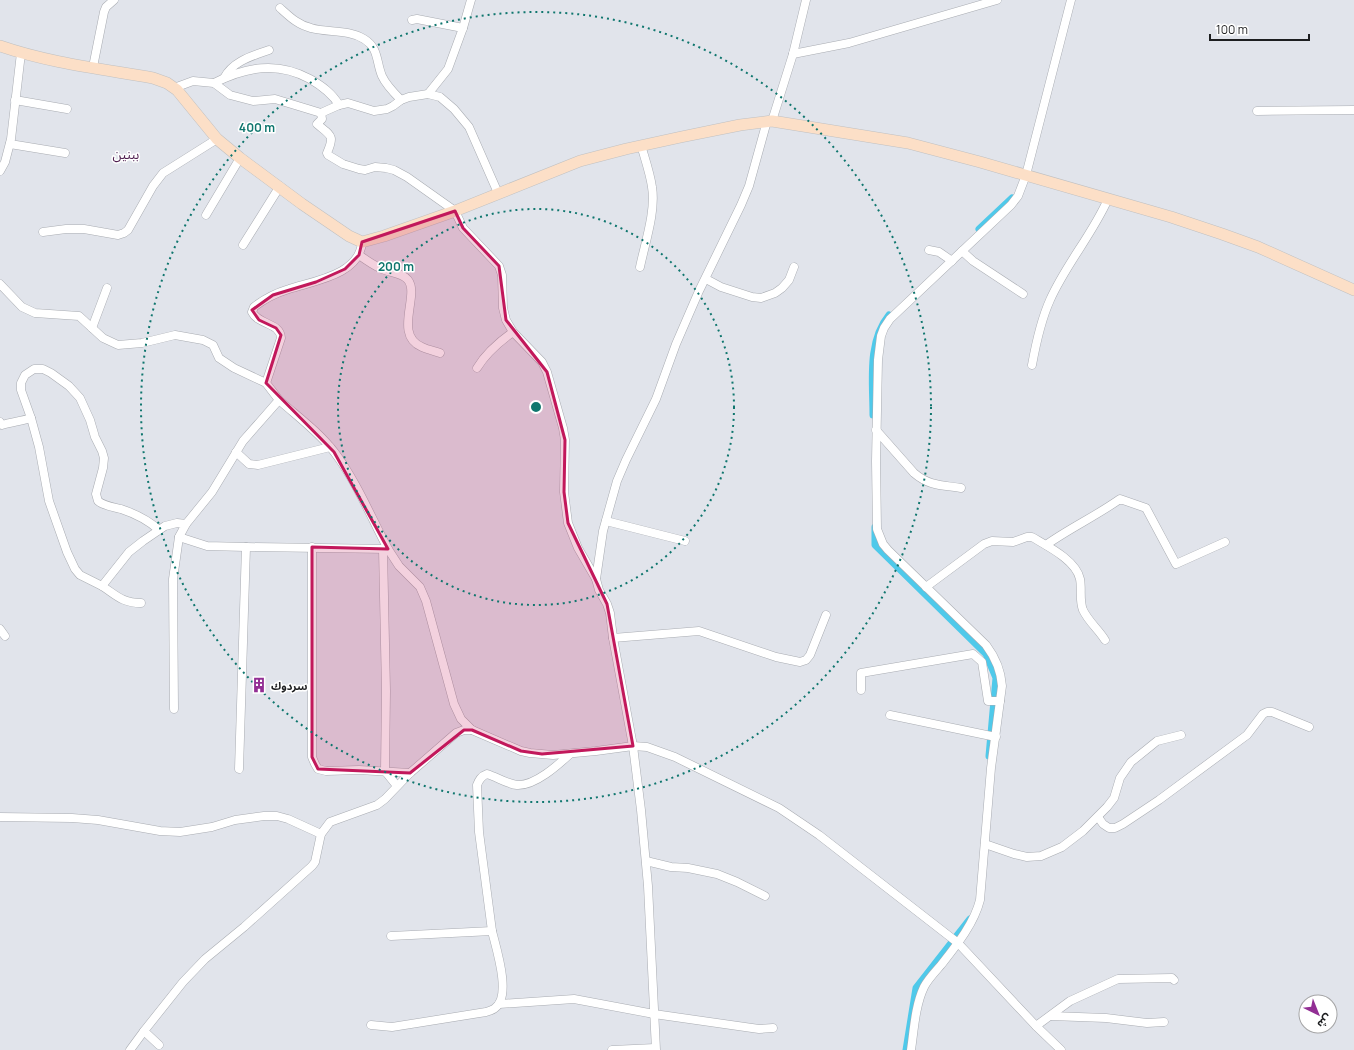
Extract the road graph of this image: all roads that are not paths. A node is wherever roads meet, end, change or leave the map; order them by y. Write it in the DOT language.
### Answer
graph roads {
  1 [pos="114,0"];
  2 [pos="470,0"];
  3 [pos="806,0"];
  4 [pos="997,0"];
  5 [pos="1071,0"];
  6 [pos="280,8"];
  7 [pos="412,20"];
  8 [pos="463,28"];
  9 [pos="0,46"];
  10 [pos="269,50"];
  11 [pos="21,53"];
  12 [pos="793,54"];
  13 [pos="92,67"];
  14 [pos="224,78"];
  15 [pos="214,83"];
  16 [pos="174,88"];
  17 [pos="428,94"];
  18 [pos="16,100"];
  19 [pos="401,100"];
  20 [pos="339,105"];
  21 [pos="67,109"];
  22 [pos="1354,110"];
  23 [pos="1257,111"];
  24 [pos="321,113"];
  25 [pos="770,121"];
  26 [pos="217,140"];
  27 [pos="10,144"];
  28 [pos="641,145"];
  29 [pos="64,153"];
  30 [pos="240,158"];
  31 [pos="0,171"];
  32 [pos="1026,175"];
  33 [pos="280,186"];
  34 [pos="498,193"];
  35 [pos="1108,199"];
  36 [pos="455,211"];
  37 [pos="206,215"];
  38 [pos="43,232"];
  39 [pos="362,242"];
  40 [pos="244,245"];
  41 [pos="929,250"];
  42 [pos="962,251"];
  43 [pos="359,255"];
  44 [pos="952,261"];
  45 [pos="640,267"];
  46 [pos="794,267"];
  47 [pos="706,279"];
  48 [pos="0,284"];
  49 [pos="108,288"];
  50 [pos="1354,290"];
  51 [pos="1023,294"];
  52 [pos="92,328"];
  53 [pos="513,332"];
  54 [pos="440,353"];
  55 [pos="1032,365"];
  56 [pos="477,368"];
  57 [pos="266,383"];
  58 [pos="279,400"];
  59 [pos="31,418"];
  60 [pos="0,422"];
  61 [pos="876,430"];
  62 [pos="330,447"];
  63 [pos="236,452"];
  64 [pos="961,488"];
  65 [pos="606,521"];
  66 [pos="186,524"];
  67 [pos="159,530"];
  68 [pos="179,537"];
  69 [pos="685,541"];
  70 [pos="1226,542"];
  71 [pos="1046,545"];
  72 [pos="246,547"];
  73 [pos="312,547"];
  74 [pos="385,549"];
  75 [pos="596,579"];
  76 [pos="102,586"];
  77 [pos="926,587"];
  78 [pos="140,603"];
  79 [pos="826,615"];
  80 [pos="613,638"];
  81 [pos="1106,640"];
  82 [pos="861,690"];
  83 [pos="1000,701"];
  84 [pos="174,709"];
  85 [pos="890,715"];
  86 [pos="1309,727"];
  87 [pos="472,730"];
  88 [pos="1181,735"];
  89 [pos="996,737"];
  90 [pos="633,746"];
  91 [pos="570,754"];
  92 [pos="239,769"];
  93 [pos="385,771"];
  94 [pos="410,773"];
  95 [pos="397,786"];
  96 [pos="0,817"];
  97 [pos="1098,817"];
  98 [pos="321,834"];
  99 [pos="985,844"];
  100 [pos="646,861"];
  101 [pos="765,896"];
  102 [pos="492,931"];
  103 [pos="392,936"];
  104 [pos="958,943"];
  105 [pos="1174,980"];
  106 [pos="499,1004"];
  107 [pos="654,1014"];
  108 [pos="1051,1016"];
  109 [pos="1164,1022"];
  110 [pos="371,1025"];
  111 [pos="1036,1026"];
  112 [pos="773,1028"];
  113 [pos="144,1031"];
  114 [pos="159,1045"];
  115 [pos="655,1049"];
  116 [pos="130,1050"];
  117 [pos="612,1050"];
  118 [pos="911,1050"];
  119 [pos="1061,1050"];
  1 -- 13 [label="street"];
  2 -- 8 [label="street"];
  3 -- 12 [label="street"];
  4 -- 12 [label="street"];
  5 -- 32 [label="street"];
  6 -- 19 [label="street"];
  7 -- 8 [label="street"];
  8 -- 17 [label="street"];
  9 -- 11 [label="main road"];
  10 -- 14 [label="street"];
  11 -- 13 [label="main road"];
  11 -- 18 [label="street"];
  12 -- 25 [label="street"];
  13 -- 16 [label="main road"];
  14 -- 15 [label="street"];
  14 -- 20 [label="street"];
  15 -- 16 [label="street"];
  15 -- 24 [label="street"];
  16 -- 26 [label="main road"];
  17 -- 19 [label="street"];
  17 -- 34 [label="street"];
  18 -- 21 [label="street"];
  18 -- 27 [label="street"];
  19 -- 20 [label="street"];
  20 -- 24 [label="street"];
  22 -- 23 [label="street"];
  24 -- 36 [label="street"];
  25 -- 28 [label="main road"];
  25 -- 32 [label="main road"];
  25 -- 47 [label="street"];
  26 -- 30 [label="main road"];
  26 -- 38 [label="street"];
  27 -- 29 [label="street"];
  27 -- 31 [label="street"];
  28 -- 34 [label="main road"];
  28 -- 45 [label="street"];
  30 -- 33 [label="main road"];
  30 -- 37 [label="street"];
  32 -- 35 [label="main road"];
  32 -- 42 [label="street"];
  33 -- 39 [label="main road"];
  33 -- 40 [label="street"];
  34 -- 36 [label="main road"];
  35 -- 50 [label="main road"];
  35 -- 55 [label="street"];
  36 -- 39 [label="main road"];
  36 -- 53 [label="street"];
  39 -- 43 [label="street"];
  41 -- 44 [label="street"];
  42 -- 44 [label="street"];
  42 -- 51 [label="street"];
  43 -- 54 [label="street"];
  43 -- 57 [label="street"];
  44 -- 61 [label="street"];
  46 -- 47 [label="street"];
  47 -- 65 [label="street"];
  48 -- 52 [label="street"];
  49 -- 52 [label="street"];
  52 -- 57 [label="street"];
  53 -- 56 [label="street"];
  53 -- 75 [label="street"];
  57 -- 58 [label="street"];
  58 -- 62 [label="street"];
  58 -- 63 [label="street"];
  59 -- 60 [label="street"];
  59 -- 67 [label="street"];
  59 -- 76 [label="street"];
  61 -- 64 [label="street"];
  61 -- 77 [label="street"];
  62 -- 63 [label="street"];
  62 -- 74 [label="street"];
  63 -- 66 [label="street"];
  65 -- 69 [label="street"];
  65 -- 75 [label="street"];
  66 -- 67 [label="street"];
  66 -- 68 [label="street"];
  67 -- 76 [label="street"];
  68 -- 72 [label="street"];
  68 -- 84 [label="street"];
  70 -- 71 [label="street"];
  71 -- 77 [label="street"];
  71 -- 81 [label="street"];
  72 -- 73 [label="street"];
  72 -- 92 [label="street"];
  73 -- 74 [label="street"];
  73 -- 93 [label="street"];
  74 -- 87 [label="street"];
  74 -- 93 [label="street"];
  75 -- 80 [label="street"];
  76 -- 78 [label="street"];
  77 -- 83 [label="street"];
  79 -- 80 [label="street"];
  80 -- 90 [label="street"];
  82 -- 83 [label="street"];
  83 -- 89 [label="street"];
  85 -- 89 [label="street"];
  86 -- 97 [label="street"];
  87 -- 91 [label="street"];
  87 -- 94 [label="street"];
  88 -- 97 [label="street"];
  89 -- 99 [label="street"];
  90 -- 91 [label="street"];
  90 -- 100 [label="street"];
  90 -- 104 [label="street"];
  91 -- 102 [label="street"];
  93 -- 94 [label="street"];
  93 -- 95 [label="street"];
  94 -- 95 [label="street"];
  95 -- 98 [label="street"];
  96 -- 98 [label="street"];
  97 -- 99 [label="street"];
  98 -- 113 [label="street"];
  99 -- 104 [label="street"];
  100 -- 101 [label="street"];
  100 -- 107 [label="street"];
  102 -- 103 [label="street"];
  102 -- 106 [label="street"];
  104 -- 111 [label="street"];
  104 -- 118 [label="street"];
  105 -- 108 [label="street"];
  106 -- 107 [label="street"];
  106 -- 110 [label="street"];
  107 -- 112 [label="street"];
  107 -- 115 [label="street"];
  108 -- 109 [label="street"];
  108 -- 111 [label="street"];
  111 -- 119 [label="street"];
  113 -- 114 [label="street"];
  113 -- 116 [label="street"];
  115 -- 117 [label="street"];
}
